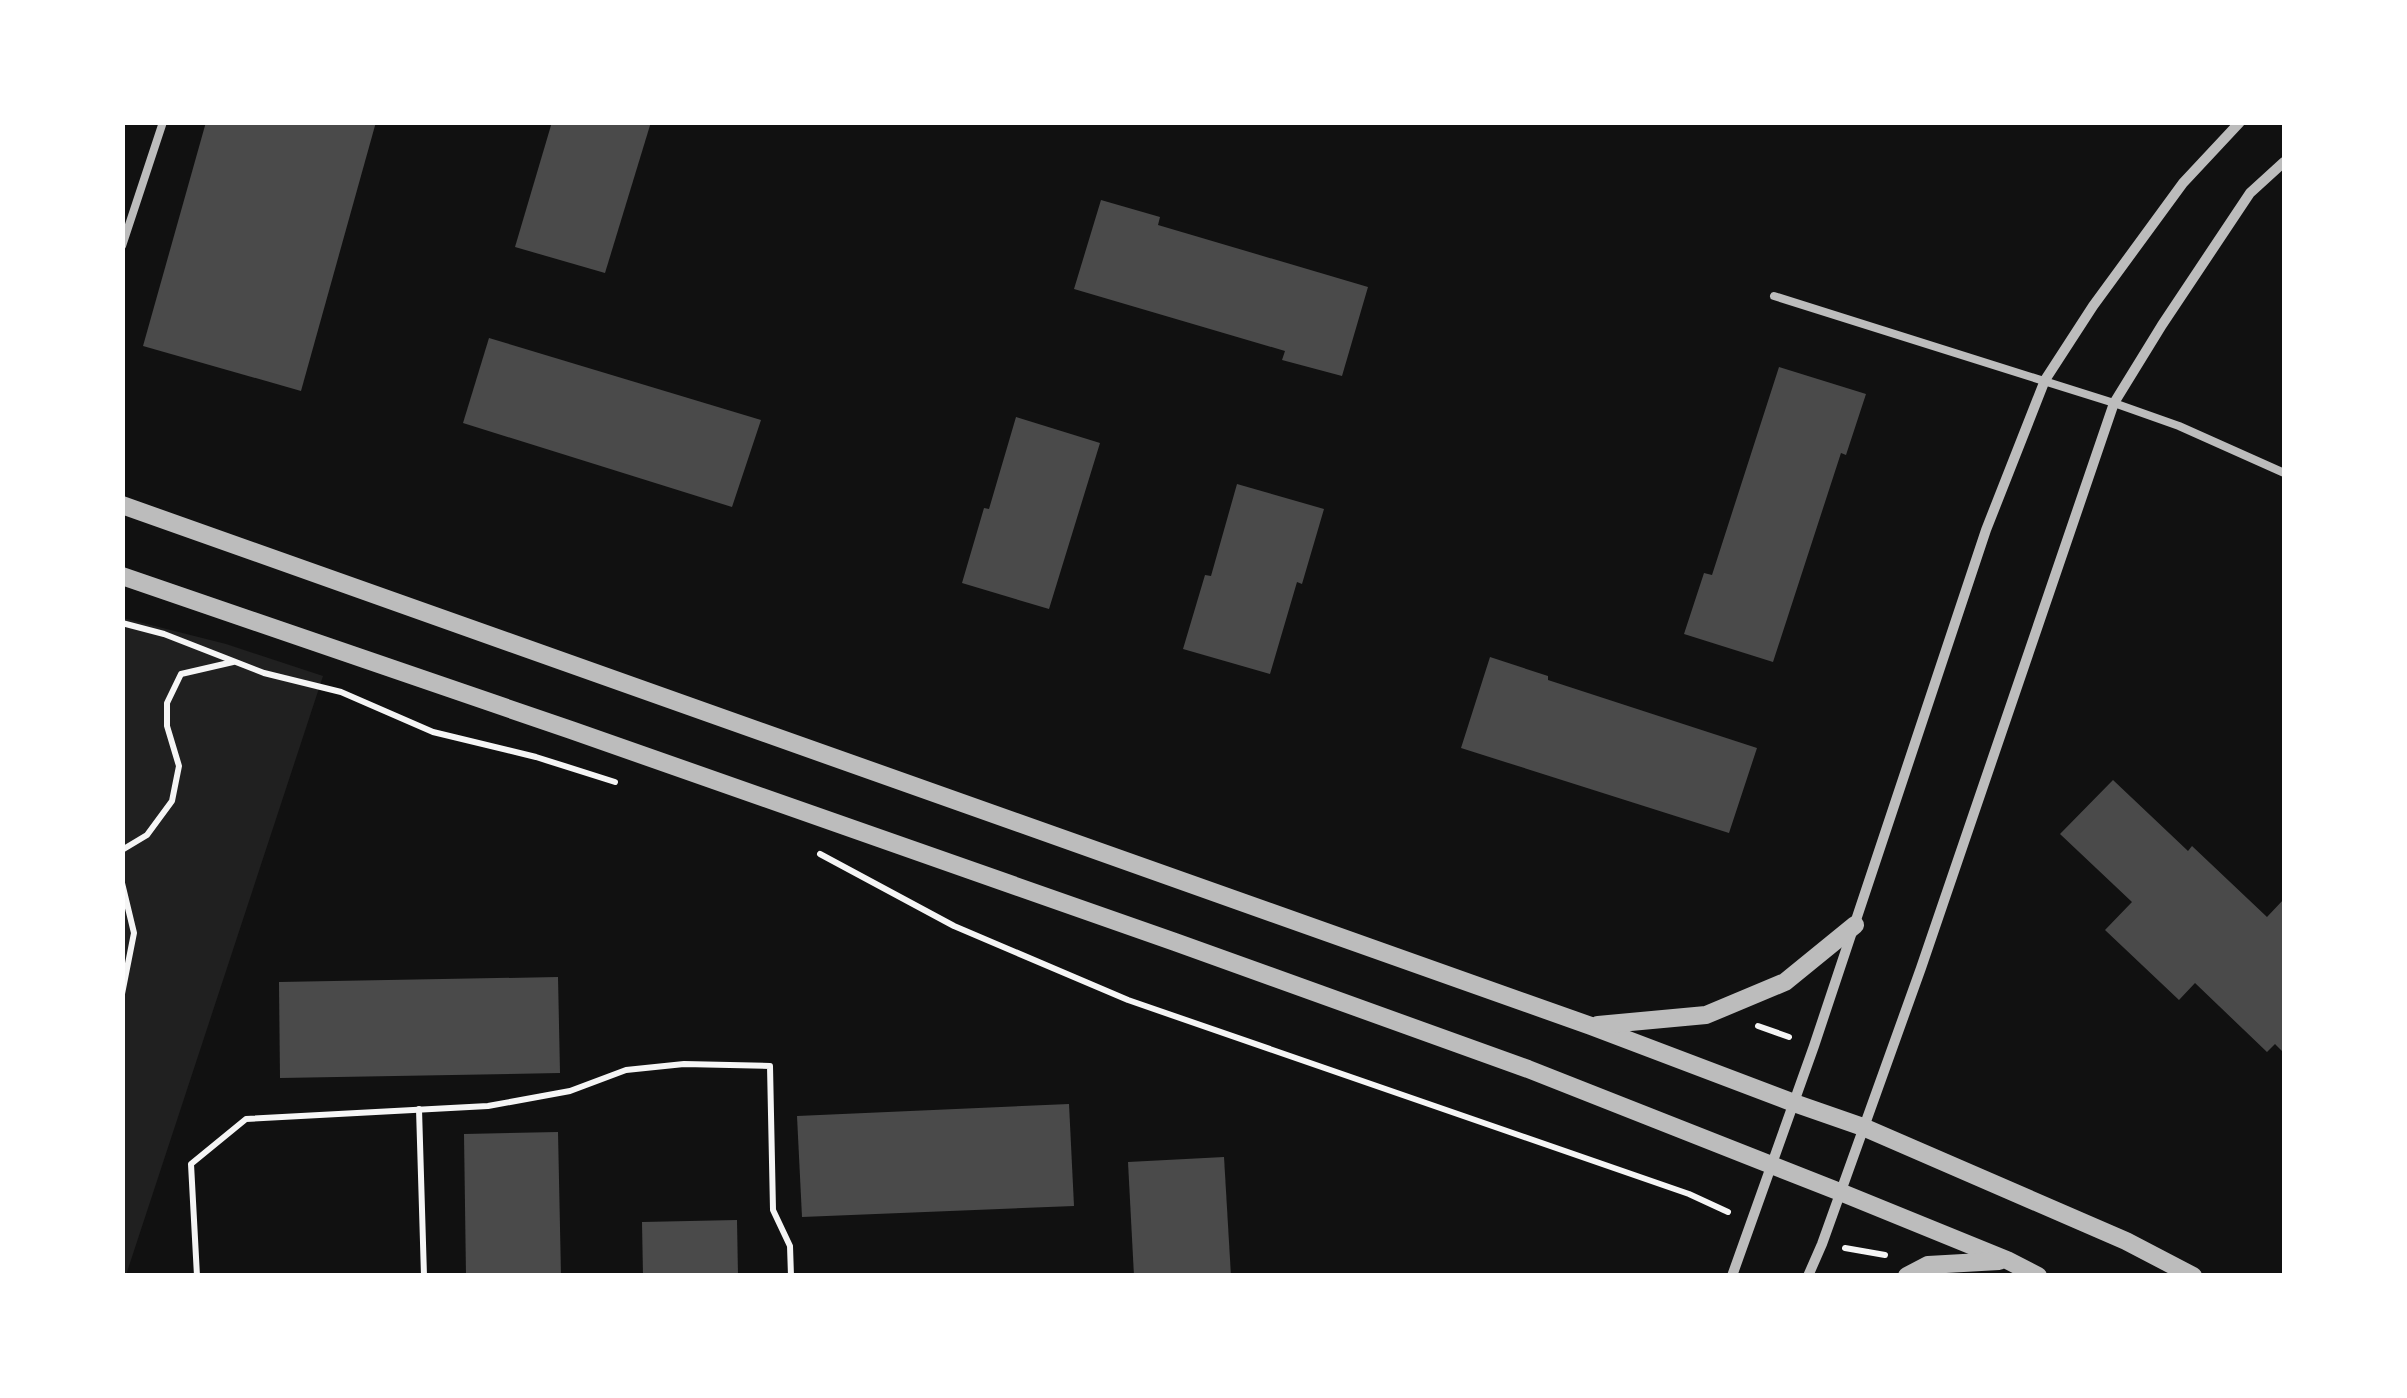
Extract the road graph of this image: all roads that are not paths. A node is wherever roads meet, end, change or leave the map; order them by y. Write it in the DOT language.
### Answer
graph roads {
  1 [pos="164,122"];
  2 [pos="2240,122"];
  3 [pos="2284,162"];
  4 [pos="122,246"];
  5 [pos="1774,296"];
  6 [pos="2045,380"];
  7 [pos="2114,403"];
  8 [pos="2282,472"];
  9 [pos="122,505"];
  10 [pos="122,576"];
  11 [pos="1856,925"];
  12 [pos="1591,1026"];
  13 [pos="1794,1104"];
  14 [pos="1864,1126"];
  15 [pos="1773,1166"];
  16 [pos="1840,1192"];
  17 [pos="2008,1260"];
  18 [pos="1732,1276"];
  19 [pos="1808,1276"];
  20 [pos="1907,1276"];
  21 [pos="2038,1276"];
  22 [pos="2193,1276"];
  1 -- 4 [label="lane"];
  2 -- 6 [label="street"];
  3 -- 7 [label="street"];
  5 -- 6 [label="lane"];
  6 -- 7 [label="lane"];
  6 -- 11 [label="street"];
  7 -- 8 [label="lane"];
  7 -- 14 [label="street"];
  9 -- 12 [label="street"];
  10 -- 15 [label="street"];
  11 -- 12 [label="street"];
  11 -- 13 [label="street"];
  12 -- 13 [label="street"];
  13 -- 14 [label="street"];
  13 -- 15 [label="street"];
  14 -- 16 [label="street"];
  14 -- 22 [label="street"];
  15 -- 16 [label="street"];
  15 -- 18 [label="street"];
  16 -- 17 [label="street"];
  16 -- 19 [label="street"];
  17 -- 20 [label="street"];
  17 -- 21 [label="street"];
}
